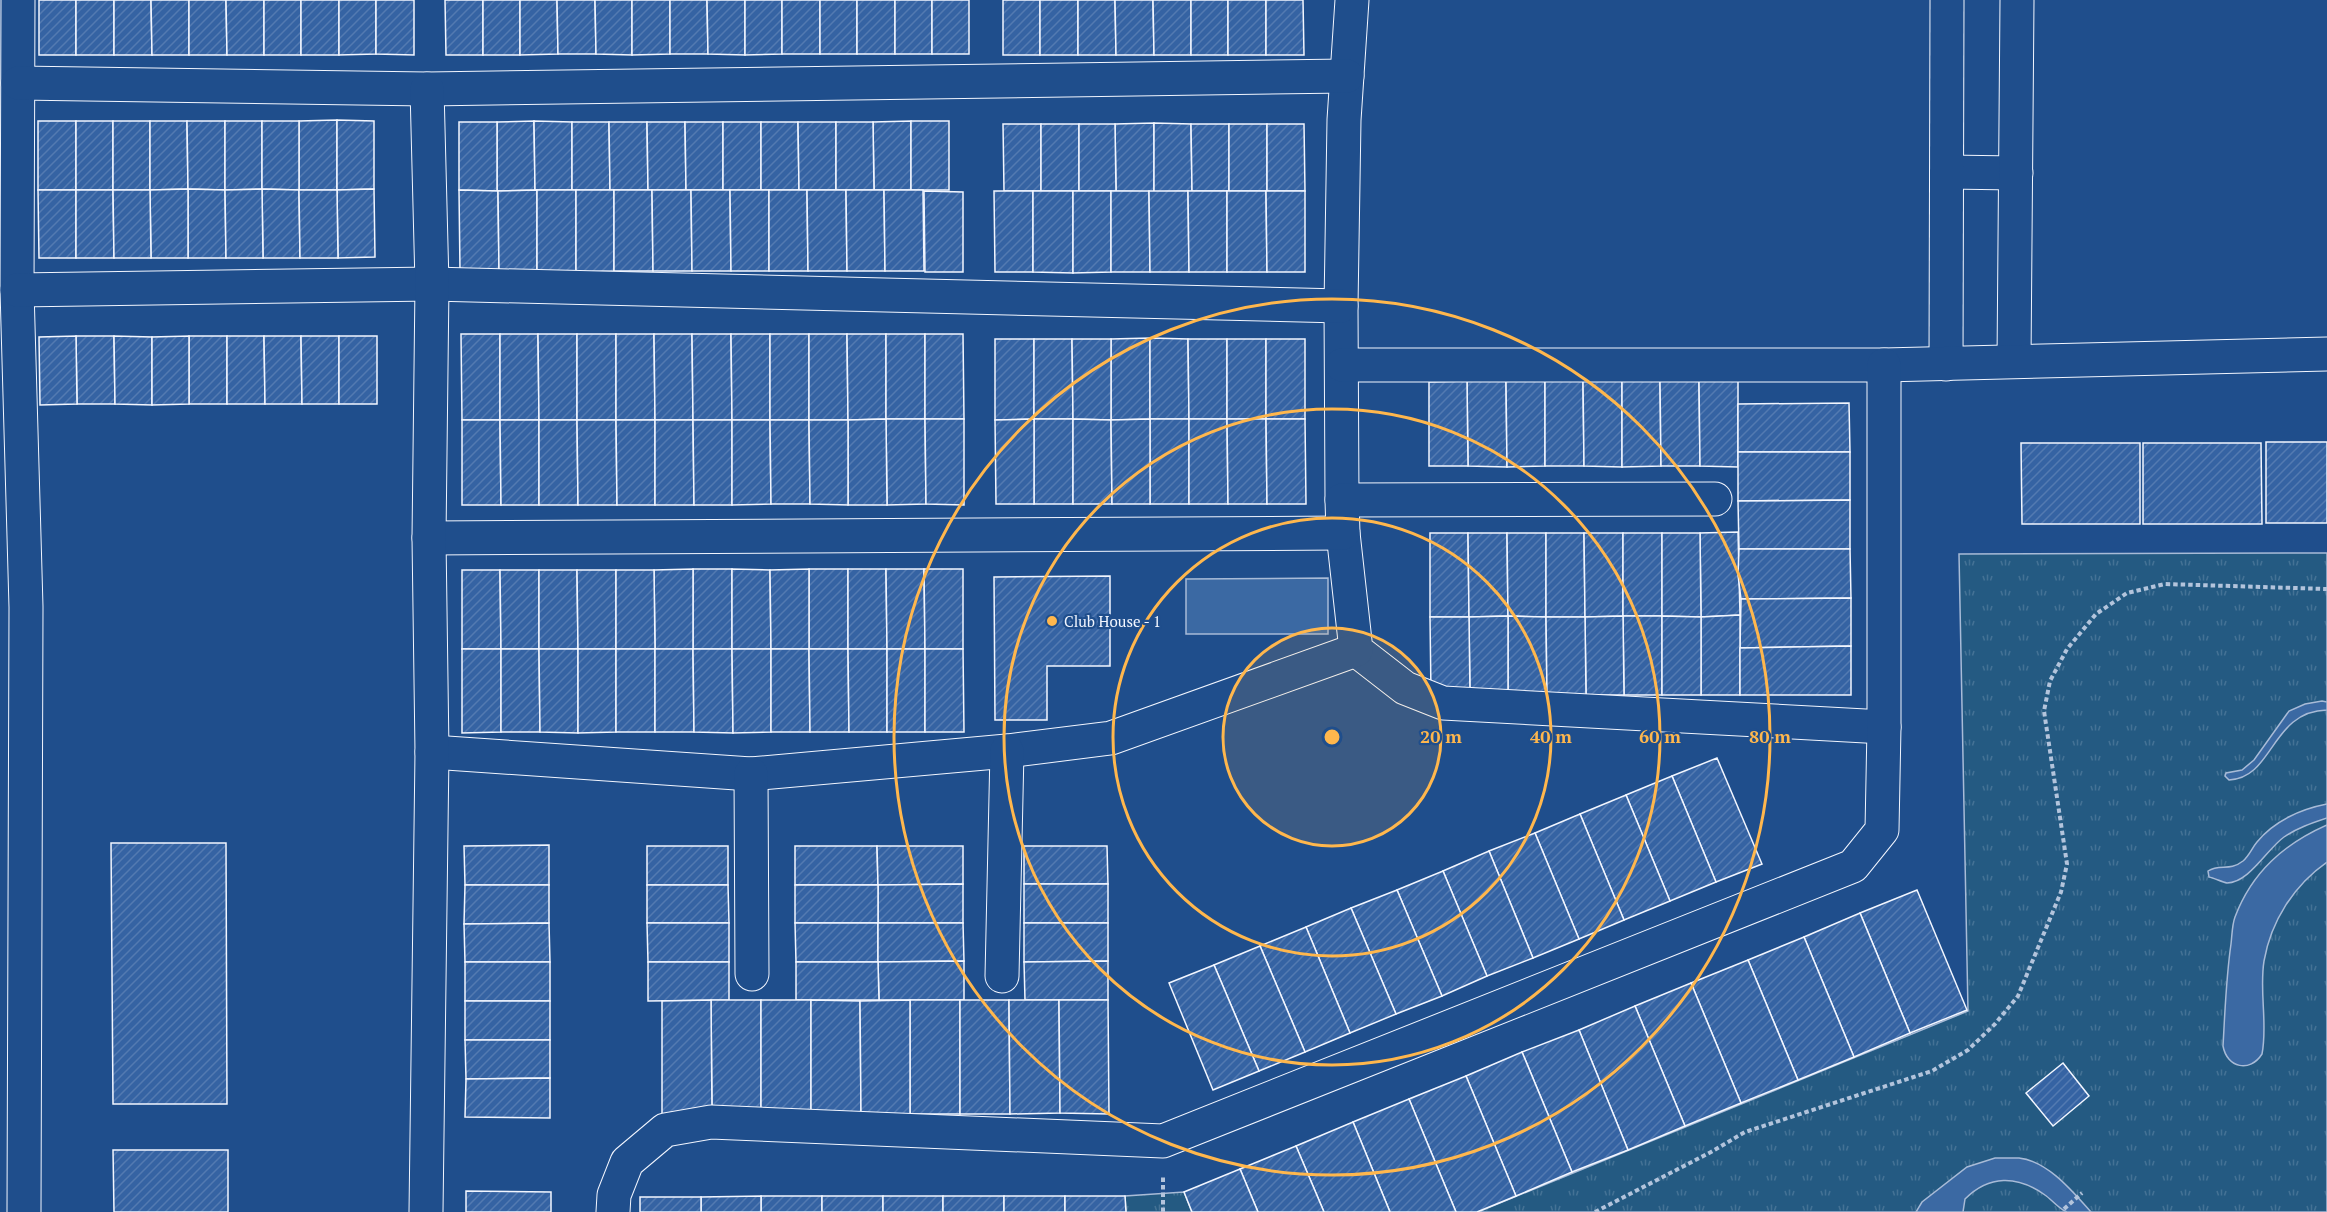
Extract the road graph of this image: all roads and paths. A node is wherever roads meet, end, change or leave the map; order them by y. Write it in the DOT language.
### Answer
graph roads {
  1 [pos="18,0"];
  2 [pos="1352,0"];
  3 [pos="1947,0"];
  4 [pos="2017,0"];
  5 [pos="1347,76"];
  6 [pos="18,83"];
  7 [pos="427,89"];
  8 [pos="1947,172"];
  9 [pos="2016,173"];
  10 [pos="432,284"];
  11 [pos="17,290"];
  12 [pos="1341,306"];
  13 [pos="2327,354"];
  14 [pos="2014,362"];
  15 [pos="1946,364"];
  16 [pos="1342,365"];
  17 [pos="1884,365"];
  18 [pos="1342,500"];
  19 [pos="1715,500"];
  20 [pos="1343,533"];
  21 [pos="429,538"];
  22 [pos="2327,589"];
  23 [pos="1356,650"];
  24 [pos="1884,727"];
  25 [pos="1007,751"];
  26 [pos="432,752"];
  27 [pos="751,774"];
  28 [pos="752,974"];
  29 [pos="1002,976"];
  30 [pos="2082,1193"];
  31 [pos="2064,1209"];
  32 [pos="24,1212"];
  33 [pos="426,1212"];
  34 [pos="614,1212"];
  35 [pos="1595,1212"];
  1 -- 6 [label="street"];
  2 -- 5 [label="street"];
  3 -- 8 [label="street"];
  4 -- 9 [label="street"];
  5 -- 7 [label="street"];
  5 -- 12 [label="street"];
  6 -- 7 [label="street"];
  6 -- 11 [label="street"];
  7 -- 10 [label="street"];
  8 -- 9 [label="street"];
  8 -- 15 [label="street"];
  9 -- 14 [label="street"];
  10 -- 11 [label="street"];
  10 -- 12 [label="street"];
  10 -- 21 [label="street"];
  11 -- 32 [label="street"];
  12 -- 16 [label="street"];
  13 -- 14 [label="street"];
  14 -- 15 [label="street"];
  15 -- 17 [label="street"];
  16 -- 17 [label="street"];
  16 -- 18 [label="street"];
  17 -- 24 [label="street"];
  18 -- 19 [label="street"];
  18 -- 20 [label="street"];
  20 -- 21 [label="street"];
  20 -- 23 [label="street"];
  21 -- 26 [label="street"];
  22 -- 35 [label="path"];
  23 -- 24 [label="street"];
  23 -- 25 [label="street"];
  24 -- 34 [label="street"];
  25 -- 27 [label="street"];
  25 -- 29 [label="street"];
  26 -- 27 [label="street"];
  26 -- 33 [label="street"];
  27 -- 28 [label="street"];
  30 -- 31 [label="path"];
}
